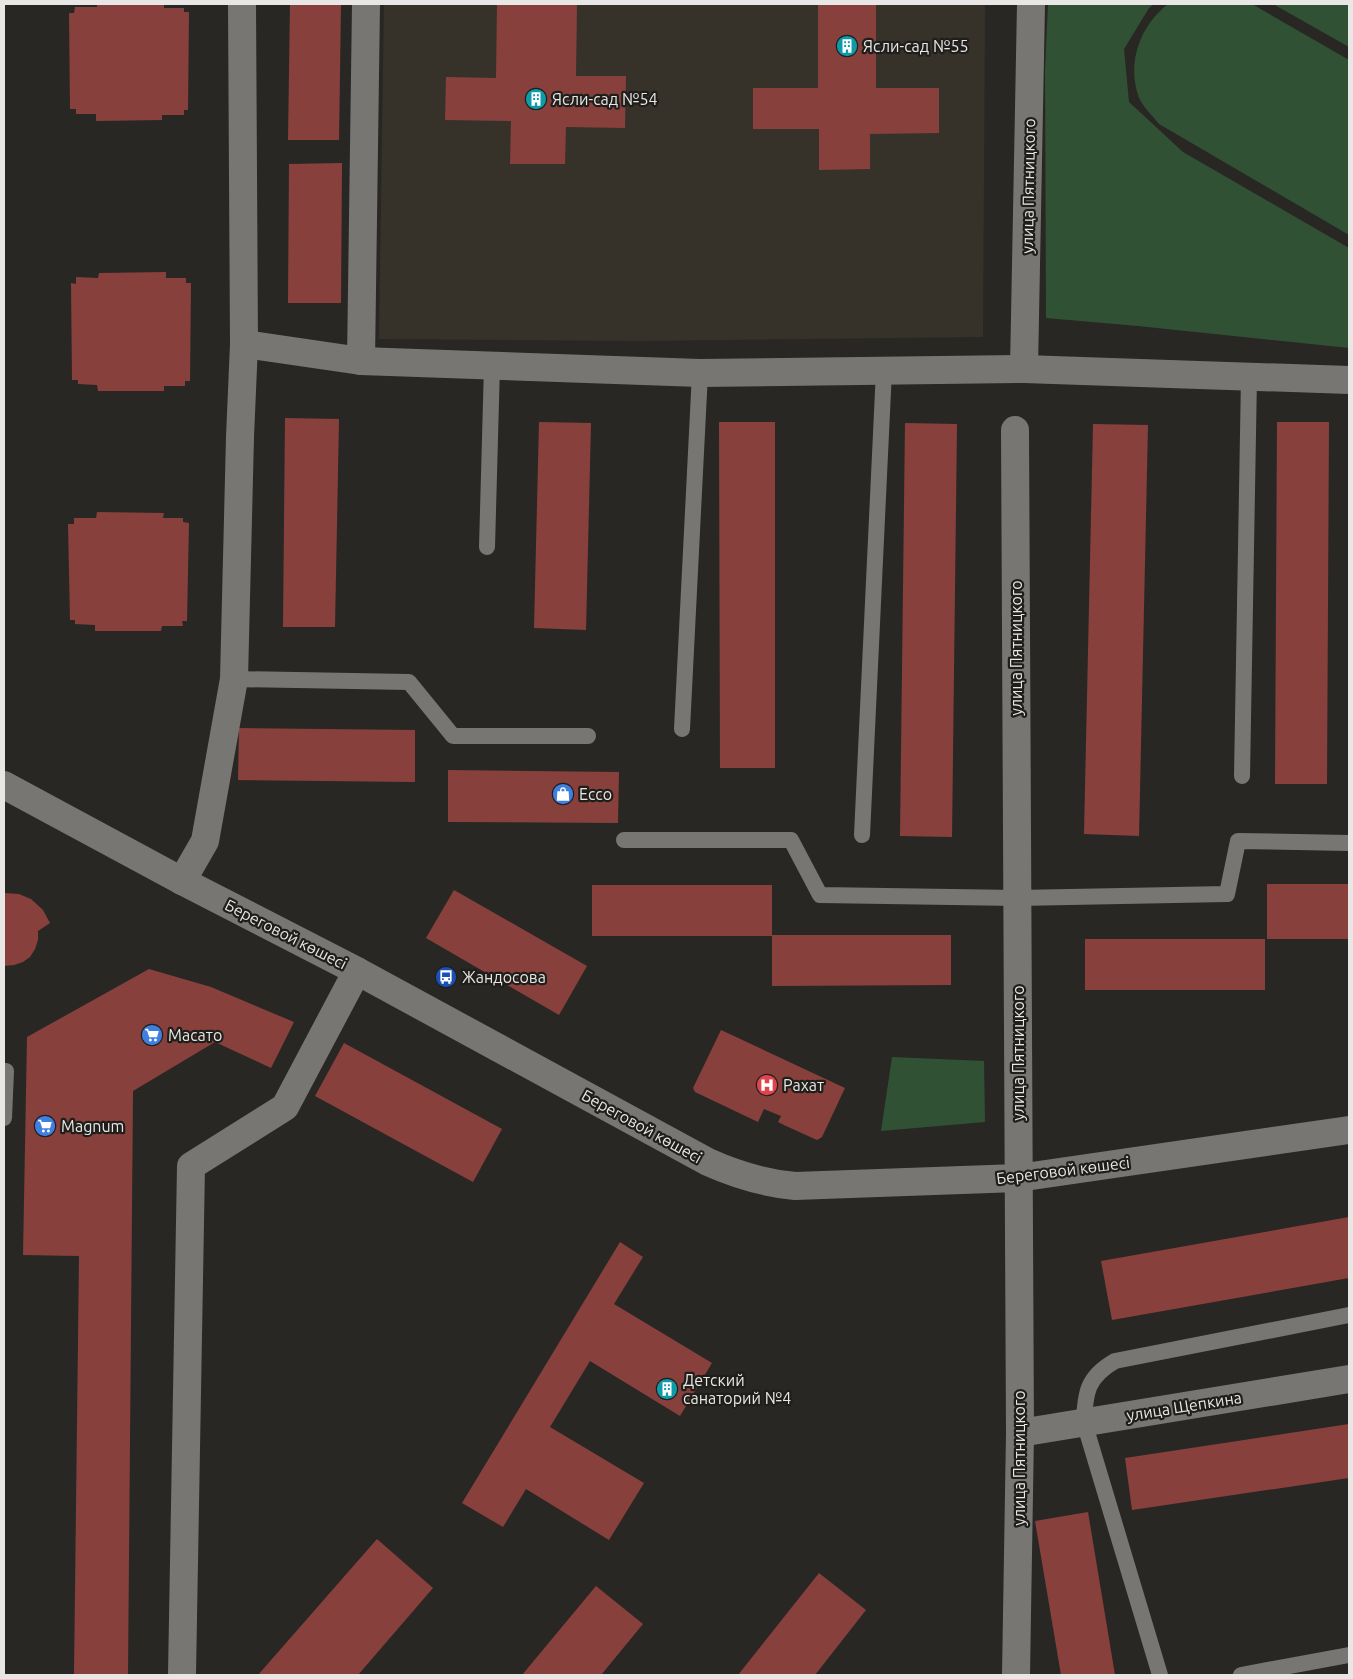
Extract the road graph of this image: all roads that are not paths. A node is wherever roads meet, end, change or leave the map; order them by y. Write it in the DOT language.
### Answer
graph roads {
  1 [pos="242,4"];
  2 [pos="366,4"];
  3 [pos="1031,4"];
  4 [pos="244,344"];
  5 [pos="361,361"];
  6 [pos="492,366"];
  7 [pos="1024,369"];
  8 [pos="884,370"];
  9 [pos="700,373"];
  10 [pos="1250,377"];
  11 [pos="1349,380"];
  12 [pos="1015,430"];
  13 [pos="487,547"];
  14 [pos="234,679"];
  15 [pos="682,729"];
  16 [pos="588,736"];
  17 [pos="1242,776"];
  18 [pos="4,785"];
  19 [pos="862,836"];
  20 [pos="624,840"];
  21 [pos="1349,844"];
  22 [pos="182,881"];
  23 [pos="1017,898"];
  24 [pos="358,971"];
  25 [pos="6,1071"];
  26 [pos="4,1118"];
  27 [pos="1349,1130"];
  28 [pos="1018,1178"];
  29 [pos="1349,1315"];
  30 [pos="1349,1379"];
  31 [pos="1084,1422"];
  32 [pos="1020,1433"];
  33 [pos="1349,1655"];
  34 [pos="182,1675"];
  35 [pos="1016,1675"];
  36 [pos="1160,1675"];
  37 [pos="1241,1675"];
  1 -- 4 [label="street"];
  2 -- 5 [label="street"];
  3 -- 7 [label="street, улица Пятницкого"];
  4 -- 5 [label="street"];
  4 -- 14 [label="street"];
  5 -- 6 [label="street"];
  6 -- 9 [label="street"];
  6 -- 13 [label="lane"];
  7 -- 8 [label="street"];
  7 -- 10 [label="street"];
  8 -- 9 [label="street"];
  8 -- 19 [label="lane"];
  9 -- 15 [label="lane"];
  10 -- 11 [label="street"];
  10 -- 17 [label="lane"];
  12 -- 23 [label="street, улица Пятницкого"];
  14 -- 16 [label="lane"];
  14 -- 22 [label="street"];
  18 -- 22 [label="street, Береговой көшесі"];
  20 -- 23 [label="lane"];
  21 -- 23 [label="lane"];
  22 -- 24 [label="street, Береговой көшесі"];
  23 -- 28 [label="street, улица Пятницкого"];
  24 -- 28 [label="street, Береговой көшесі"];
  24 -- 34 [label="street"];
  25 -- 26 [label="lane"];
  27 -- 28 [label="street, Береговой көшесі"];
  28 -- 32 [label="street, улица Пятницкого"];
  29 -- 31 [label="lane"];
  30 -- 31 [label="street, улица Щепкина"];
  31 -- 32 [label="street, улица Щепкина"];
  31 -- 36 [label="lane"];
  32 -- 35 [label="street, улица Пятницкого"];
  33 -- 37 [label="lane"];
}
